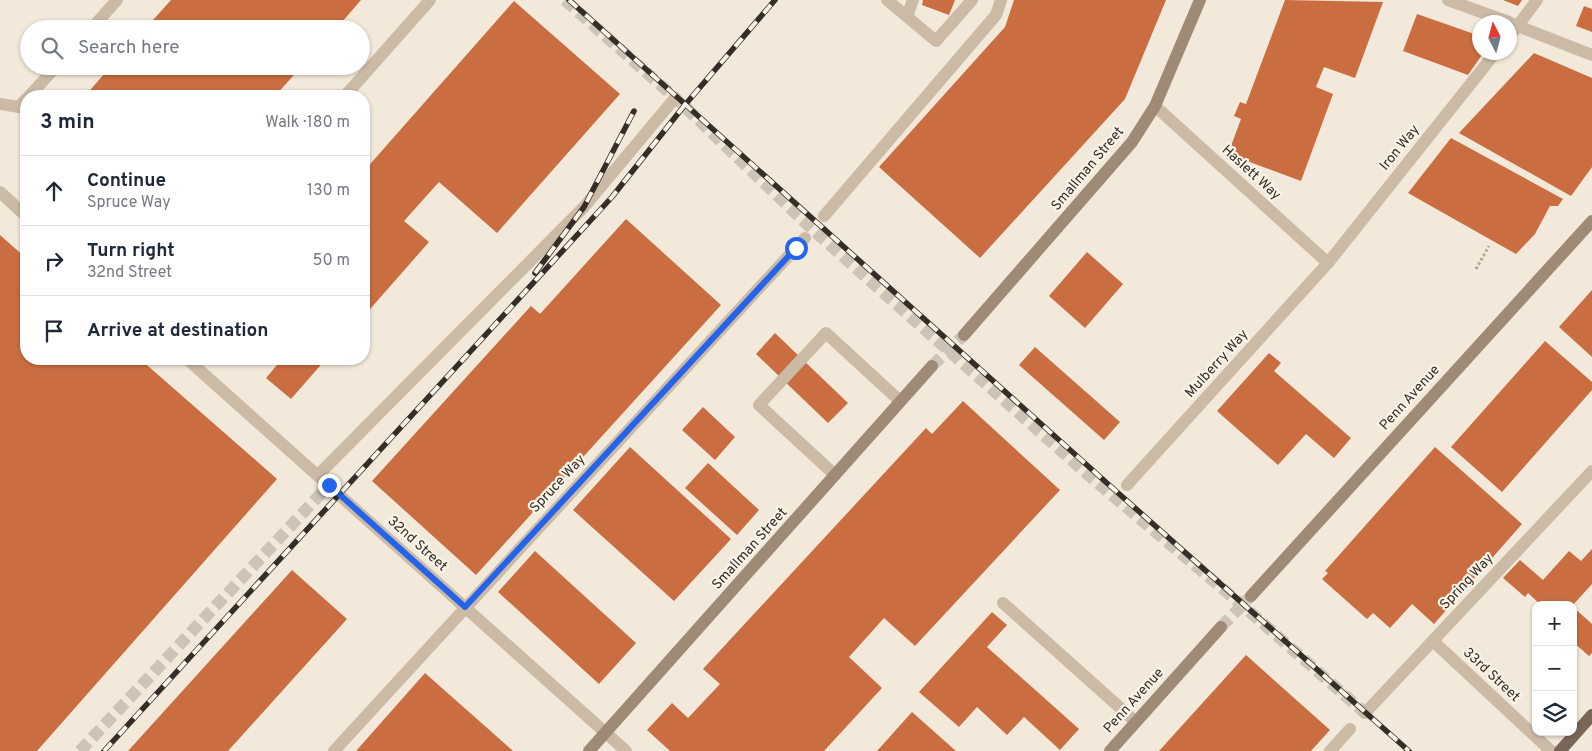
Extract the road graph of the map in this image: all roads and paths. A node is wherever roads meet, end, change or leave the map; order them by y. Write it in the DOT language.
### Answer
graph roads {
  1 [pos="117,0"];
  2 [pos="430,0"];
  3 [pos="887,0"];
  4 [pos="913,0"];
  5 [pos="972,0"];
  6 [pos="1001,0"];
  7 [pos="1200,0"];
  8 [pos="1448,0"];
  9 [pos="1537,0"];
  10 [pos="1488,15"];
  11 [pos="907,16"];
  12 [pos="1517,19"];
  13 [pos="99,20"];
  14 [pos="1517,26"];
  15 [pos="1592,55"];
  16 [pos="1490,60"];
  17 [pos="370,68"];
  18 [pos="49,75"];
  19 [pos="364,75"];
  20 [pos="35,90"];
  21 [pos="350,90"];
  22 [pos="674,98"];
  23 [pos="0,104"];
  24 [pos="20,106"];
  25 [pos="1155,106"];
  26 [pos="0,192"];
  27 [pos="20,210"];
  28 [pos="824,216"];
  29 [pos="1592,221"];
  30 [pos="805,238"];
  31 [pos="1489,246"];
  32 [pos="1328,262"];
  33 [pos="1476,269"];
  34 [pos="964,335"];
  35 [pos="194,365"];
  36 [pos="932,366"];
  37 [pos="900,402"];
  38 [pos="1592,471"];
  39 [pos="318,475"];
  40 [pos="835,475"];
  41 [pos="1127,485"];
  42 [pos="1251,596"];
  43 [pos="1003,603"];
  44 [pos="465,607"];
  45 [pos="1221,627"];
  46 [pos="1433,641"];
  47 [pos="1365,713"];
  48 [pos="1592,715"];
  49 [pos="1136,722"];
  50 [pos="1350,729"];
  51 [pos="606,733"];
  52 [pos="334,751"];
  53 [pos="589,751"];
  54 [pos="626,751"];
  55 [pos="1110,751"];
  56 [pos="1330,751"];
  57 [pos="1551,751"];
  58 [pos="1560,751"];
  1 -- 13 [label="street"];
  2 -- 17 [label="street"];
  3 -- 11 [label="street"];
  4 -- 11 [label="street"];
  5 -- 11 [label="street"];
  6 -- 28 [label="street"];
  7 -- 25 [label="street, Smallman Street"];
  8 -- 10 [label="street"];
  9 -- 12 [label="street"];
  14 -- 15 [label="street"];
  16 -- 32 [label="street, Iron Way"];
  18 -- 20 [label="street"];
  19 -- 21 [label="street"];
  22 -- 39 [label="street"];
  23 -- 24 [label="street"];
  25 -- 32 [label="street, Haslett Way"];
  25 -- 34 [label="street, Smallman Street"];
  26 -- 27 [label="street"];
  29 -- 42 [label="street, Penn Avenue"];
  30 -- 44 [label="street, Spruce Way"];
  31 -- 33 [label="path"];
  32 -- 41 [label="street, Mulberry Way"];
  35 -- 39 [label="street, 32nd Street"];
  36 -- 37 [label="street, Smallman Street"];
  37 -- 40 [label="street, Smallman Street"];
  37 -- 40 [label="street"];
  38 -- 46 [label="street, Spring Way"];
  39 -- 44 [label="street, 32nd Street"];
  40 -- 51 [label="street, Smallman Street"];
  43 -- 49 [label="street"];
  44 -- 51 [label="street, 32nd Street"];
  44 -- 52 [label="street, Spruce Way"];
  45 -- 49 [label="street, Penn Avenue"];
  46 -- 47 [label="street, Spring Way"];
  46 -- 57 [label="street, 33rd Street"];
  48 -- 58 [label="main road"];
  49 -- 55 [label="street, Penn Avenue"];
  50 -- 56 [label="street"];
  51 -- 53 [label="street, Smallman Street"];
  51 -- 54 [label="street, 32nd Street"];
}
